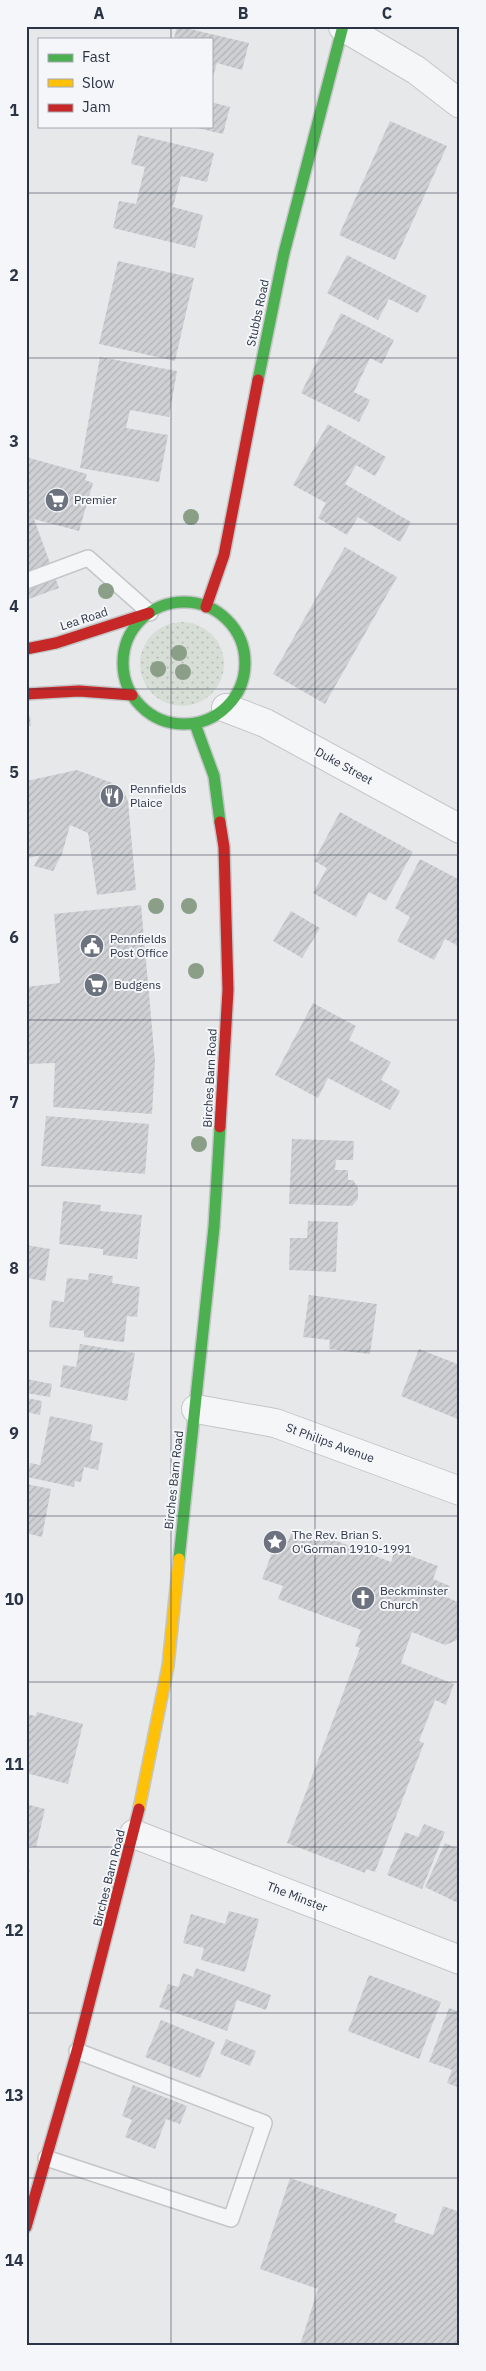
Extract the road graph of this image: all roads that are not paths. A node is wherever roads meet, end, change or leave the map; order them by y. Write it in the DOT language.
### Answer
graph roads {
  1 [pos="343,26"];
  2 [pos="460,104"];
  3 [pos="26,581"];
  4 [pos="206,607"];
  5 [pos="150,613"];
  6 [pos="26,649"];
  7 [pos="26,694"];
  8 [pos="132,694"];
  9 [pos="226,708"];
  10 [pos="194,724"];
  11 [pos="460,829"];
  12 [pos="196,1409"];
  13 [pos="460,1491"];
  14 [pos="134,1834"];
  15 [pos="460,1960"];
  16 [pos="77,2051"];
  17 [pos="46,2158"];
  18 [pos="26,2227"];
  1 -- 2 [label="street"];
  1 -- 4 [label="main road, Stubbs Road"];
  3 -- 5 [label="lane"];
  4 -- 5 [label="main road"];
  4 -- 9 [label="main road"];
  5 -- 6 [label="main road, Lea Road"];
  5 -- 8 [label="main road"];
  7 -- 8 [label="main road"];
  8 -- 10 [label="main road"];
  9 -- 10 [label="main road"];
  9 -- 11 [label="street, Duke Street"];
  10 -- 12 [label="main road, Birches Barn Road"];
  12 -- 13 [label="street, St Philips Avenue"];
  12 -- 14 [label="main road, Birches Barn Road"];
  14 -- 15 [label="street, The Minster"];
  14 -- 16 [label="main road, Birches Barn Road"];
  16 -- 17 [label="main road, Birches Barn Road"];
  16 -- 17 [label="lane"];
  17 -- 18 [label="main road, Birches Barn Road"];
}
